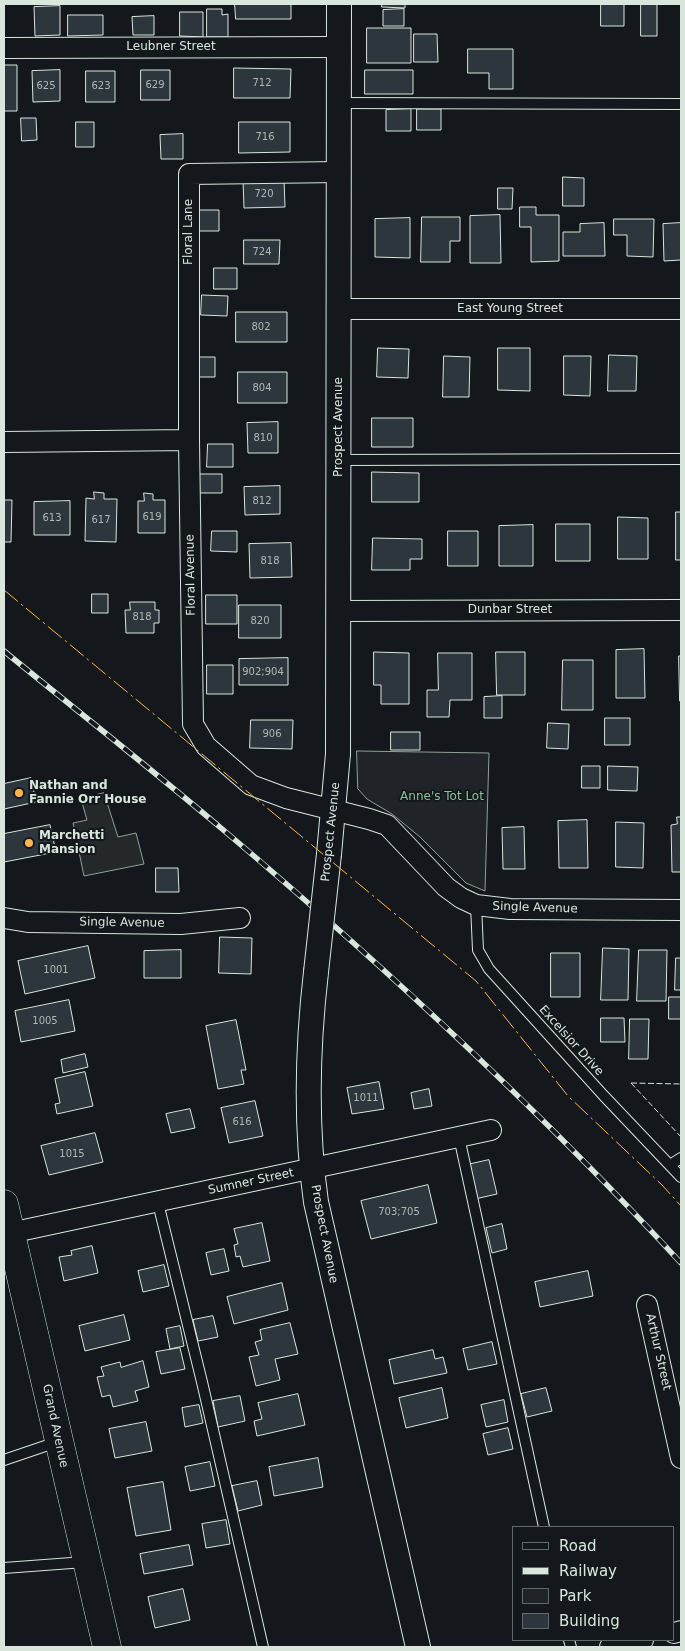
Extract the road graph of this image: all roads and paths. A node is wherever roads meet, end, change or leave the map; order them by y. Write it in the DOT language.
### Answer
graph roads {
  1 [pos="339,4"];
  2 [pos="339,47"];
  3 [pos="4,48"];
  4 [pos="339,103"];
  5 [pos="681,104"];
  6 [pos="339,172"];
  7 [pos="339,309"];
  8 [pos="681,309"];
  9 [pos="188,440"];
  10 [pos="4,442"];
  11 [pos="681,459"];
  12 [pos="339,460"];
  13 [pos="681,610"];
  14 [pos="339,611"];
  15 [pos="333,809"];
  16 [pos="476,905"];
  17 [pos="681,910"];
  18 [pos="4,918"];
  19 [pos="240,918"];
  20 [pos="491,1130"];
  21 [pos="458,1137"];
  22 [pos="681,1158"];
  23 [pos="670,1165"];
  24 [pos="312,1169"];
  25 [pos="681,1177"];
  26 [pos="158,1203"];
  27 [pos="4,1204"];
  28 [pos="7,1233"];
  29 [pos="647,1305"];
  30 [pos="58,1442"];
  31 [pos="681,1458"];
  32 [pos="4,1460"];
  33 [pos="544,1526"];
  34 [pos="86,1562"];
  35 [pos="4,1568"];
  36 [pos="638,1641"];
  37 [pos="107,1647"];
  38 [pos="263,1647"];
  39 [pos="418,1647"];
  40 [pos="610,1647"];
  1 -- 2 [label="street, Prospect Avenue"];
  2 -- 3 [label="street, Leubner Street"];
  2 -- 4 [label="street, Prospect Avenue"];
  4 -- 5 [label="lane"];
  4 -- 6 [label="street, Prospect Avenue"];
  6 -- 7 [label="street, Prospect Avenue"];
  6 -- 9 [label="street, Floral Lane"];
  7 -- 8 [label="street, East Young Street"];
  7 -- 12 [label="street, Prospect Avenue"];
  9 -- 10 [label="street"];
  9 -- 15 [label="street, Floral Avenue"];
  11 -- 12 [label="lane"];
  12 -- 14 [label="street, Prospect Avenue"];
  13 -- 14 [label="street, Dunbar Street"];
  14 -- 15 [label="street, Prospect Avenue"];
  15 -- 16 [label="street, Single Avenue"];
  15 -- 24 [label="street, Prospect Avenue, bridge"];
  16 -- 17 [label="street, Single Avenue"];
  16 -- 23 [label="lane, Excelsior Drive"];
  18 -- 19 [label="street, Single Avenue"];
  20 -- 21 [label="street, Sumner Street"];
  21 -- 24 [label="street, Sumner Street"];
  21 -- 33 [label="lane"];
  22 -- 23 [label="lane"];
  23 -- 25 [label="lane, Excelsior Drive"];
  24 -- 26 [label="street, Sumner Street"];
  24 -- 39 [label="street, Prospect Avenue"];
  26 -- 28 [label="street, Sumner Street"];
  26 -- 38 [label="lane"];
  27 -- 28 [label="main road, Grand Avenue"];
  28 -- 30 [label="main road, Grand Avenue"];
  29 -- 31 [label="street, Arthur Street"];
  30 -- 32 [label="lane"];
  30 -- 34 [label="main road, Grand Avenue"];
  34 -- 35 [label="lane"];
  34 -- 37 [label="main road, Grand Avenue"];
  36 -- 40 [label="street"];
}
